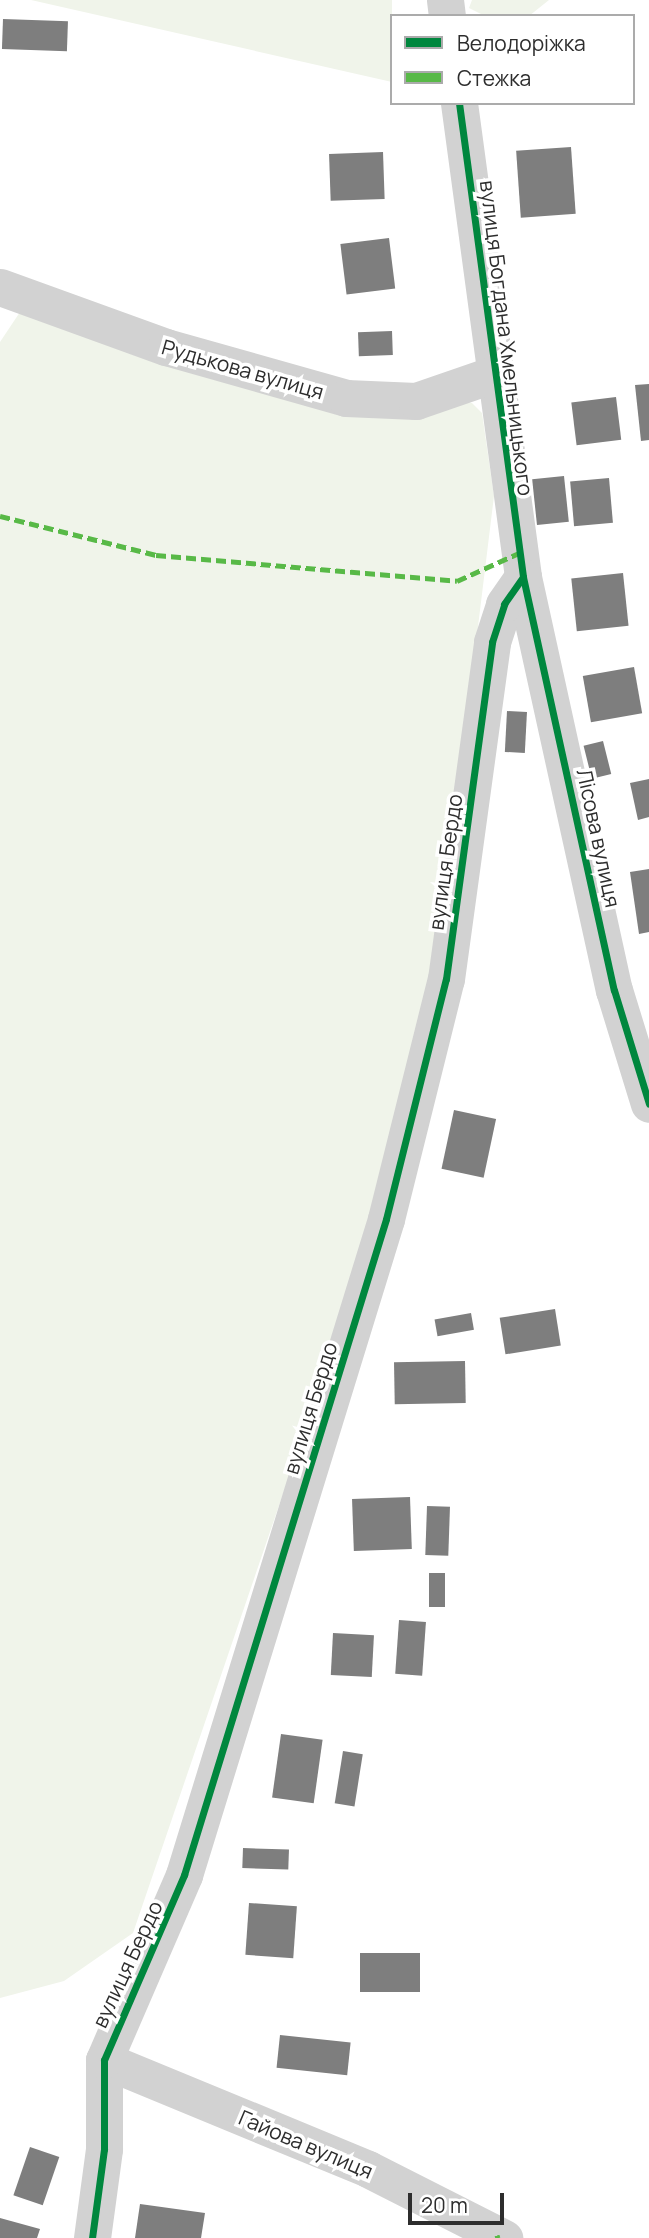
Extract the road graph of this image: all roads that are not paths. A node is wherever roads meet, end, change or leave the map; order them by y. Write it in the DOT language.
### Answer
graph roads {
  1 [pos="459,105"];
  2 [pos="0,287"];
  3 [pos="491,375"];
  4 [pos="523,577"];
  5 [pos="649,1104"];
  6 [pos="104,2060"];
  7 [pos="92,2238"];
  8 [pos="504,2238"];
  1 -- 3 [label="street, вулиця Богдана Хмельницького"];
  2 -- 3 [label="street, Рудькова вулиця"];
  3 -- 4 [label="street, вулиця Богдана Хмельницького"];
  4 -- 5 [label="street, Лісова вулиця"];
  4 -- 6 [label="street, вулиця Бердо"];
  6 -- 7 [label="street, вулиця Бердо"];
  6 -- 8 [label="street, Гайова вулиця"];
}
